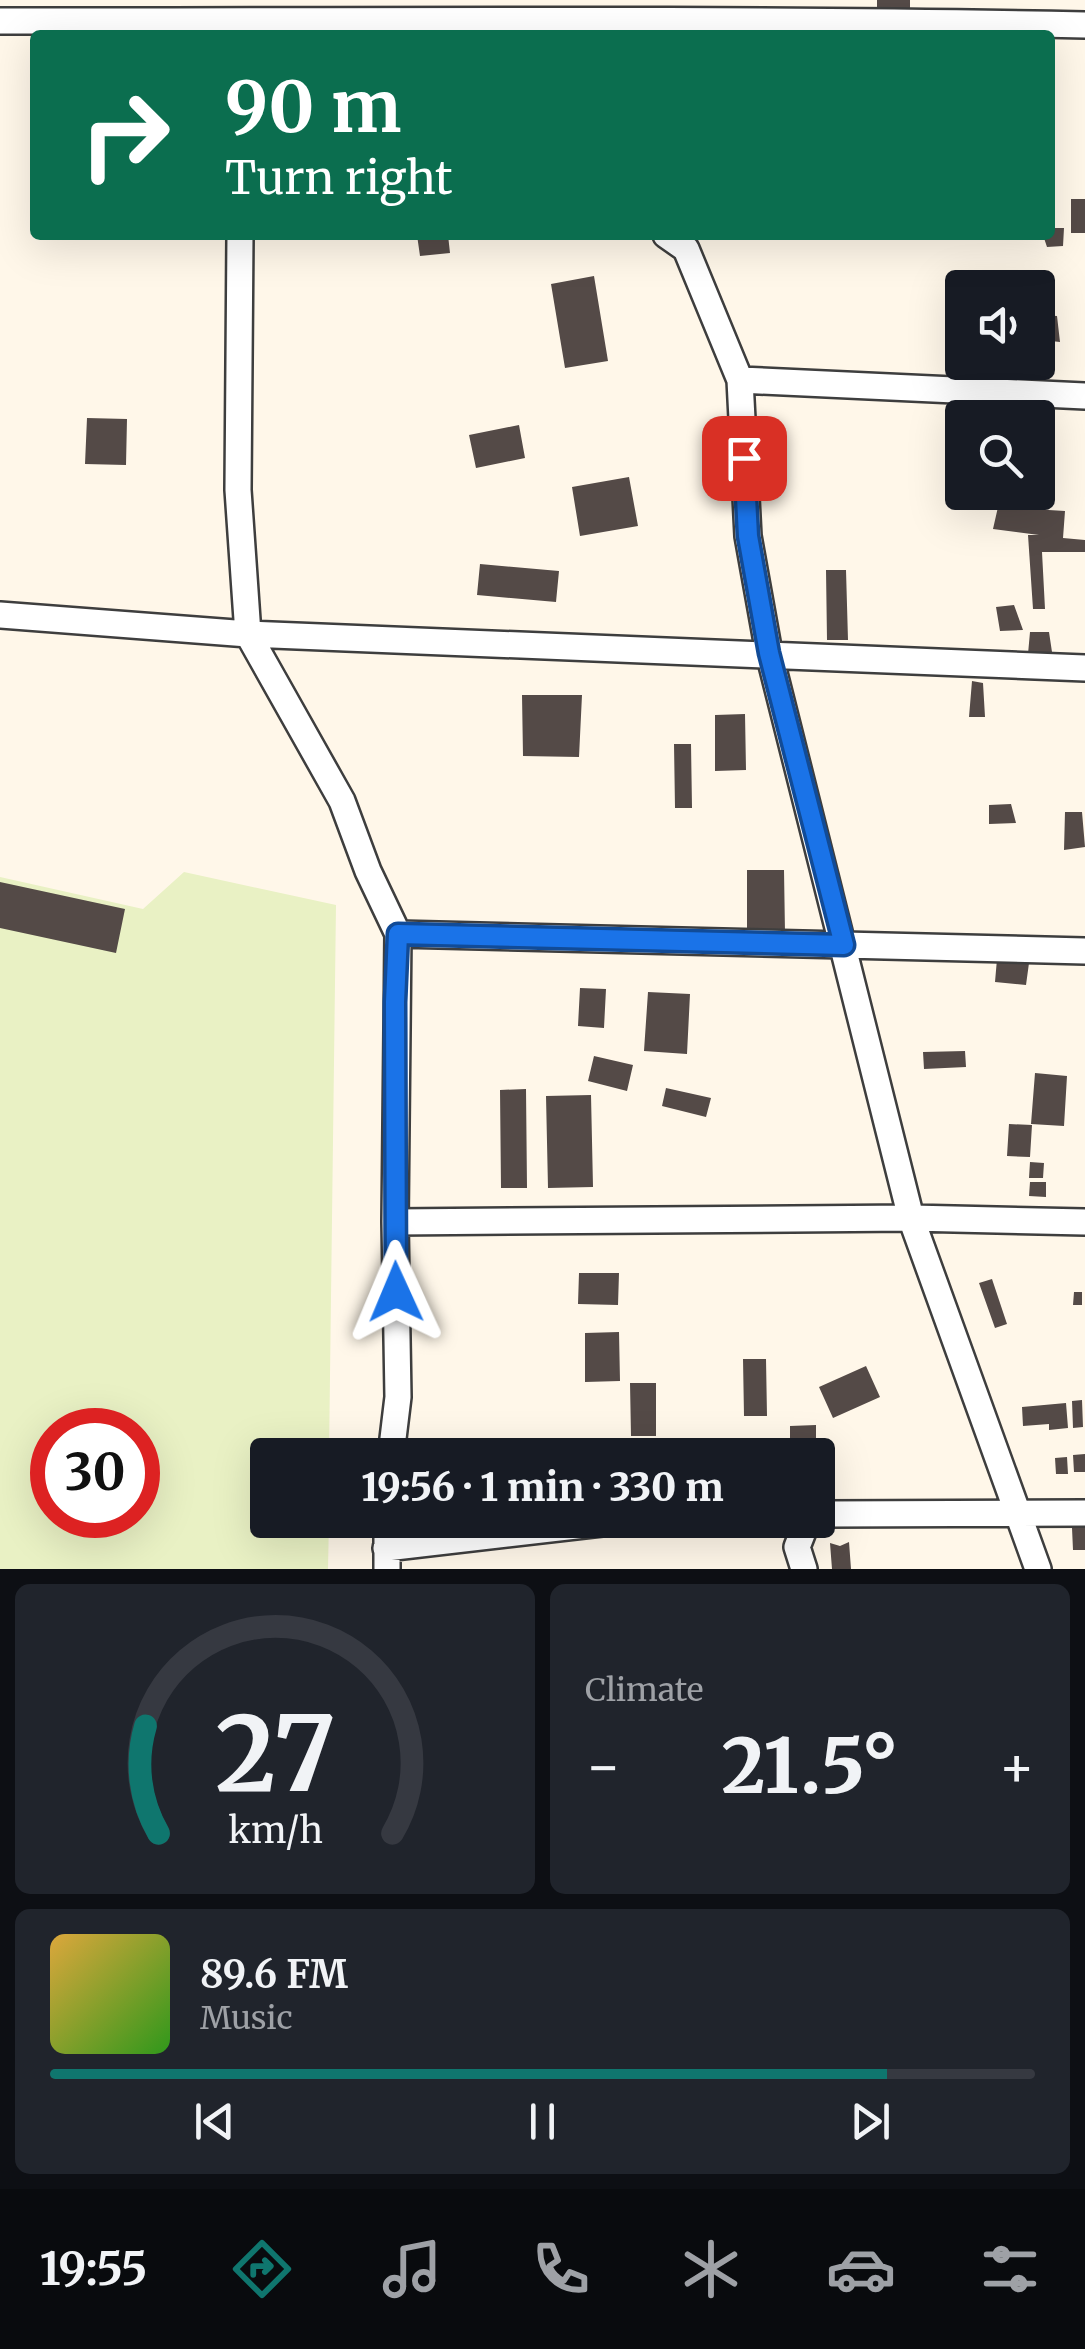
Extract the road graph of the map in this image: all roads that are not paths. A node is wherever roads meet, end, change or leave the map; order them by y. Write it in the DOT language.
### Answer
graph roads {
  1 [pos="655,9"];
  2 [pos="260,19"];
  3 [pos="0,21"];
  4 [pos="1085,25"];
  5 [pos="510,26"];
  6 [pos="240,240"];
  7 [pos="673,240"];
  8 [pos="740,380"];
  9 [pos="1085,396"];
  10 [pos="0,615"];
  11 [pos="248,634"];
  12 [pos="769,653"];
  13 [pos="1085,668"];
  14 [pos="398,934"];
  15 [pos="844,945"];
  16 [pos="1085,951"];
  17 [pos="912,1218"];
  18 [pos="395,1222"];
  19 [pos="1085,1222"];
  20 [pos="394,1438"];
  21 [pos="1085,1513"];
  22 [pos="835,1514"];
  23 [pos="1017,1515"];
  24 [pos="517,1538"];
  25 [pos="803,1538"];
  26 [pos="387,1559"];
  27 [pos="804,1569"];
  28 [pos="1038,1569"];
  1 -- 4 [label="street"];
  1 -- 5 [label="street"];
  2 -- 3 [label="street"];
  2 -- 5 [label="street"];
  6 -- 11 [label="street"];
  7 -- 8 [label="street"];
  8 -- 9 [label="street"];
  8 -- 12 [label="street"];
  10 -- 11 [label="street"];
  11 -- 12 [label="street"];
  11 -- 14 [label="street"];
  12 -- 13 [label="street"];
  12 -- 15 [label="street"];
  14 -- 15 [label="street"];
  14 -- 18 [label="street"];
  15 -- 16 [label="street"];
  15 -- 17 [label="street"];
  17 -- 18 [label="street"];
  17 -- 19 [label="street"];
  17 -- 23 [label="street"];
  18 -- 20 [label="street"];
  21 -- 23 [label="street"];
  22 -- 23 [label="street"];
  23 -- 28 [label="street"];
  24 -- 26 [label="street"];
  25 -- 27 [label="street"];
}
